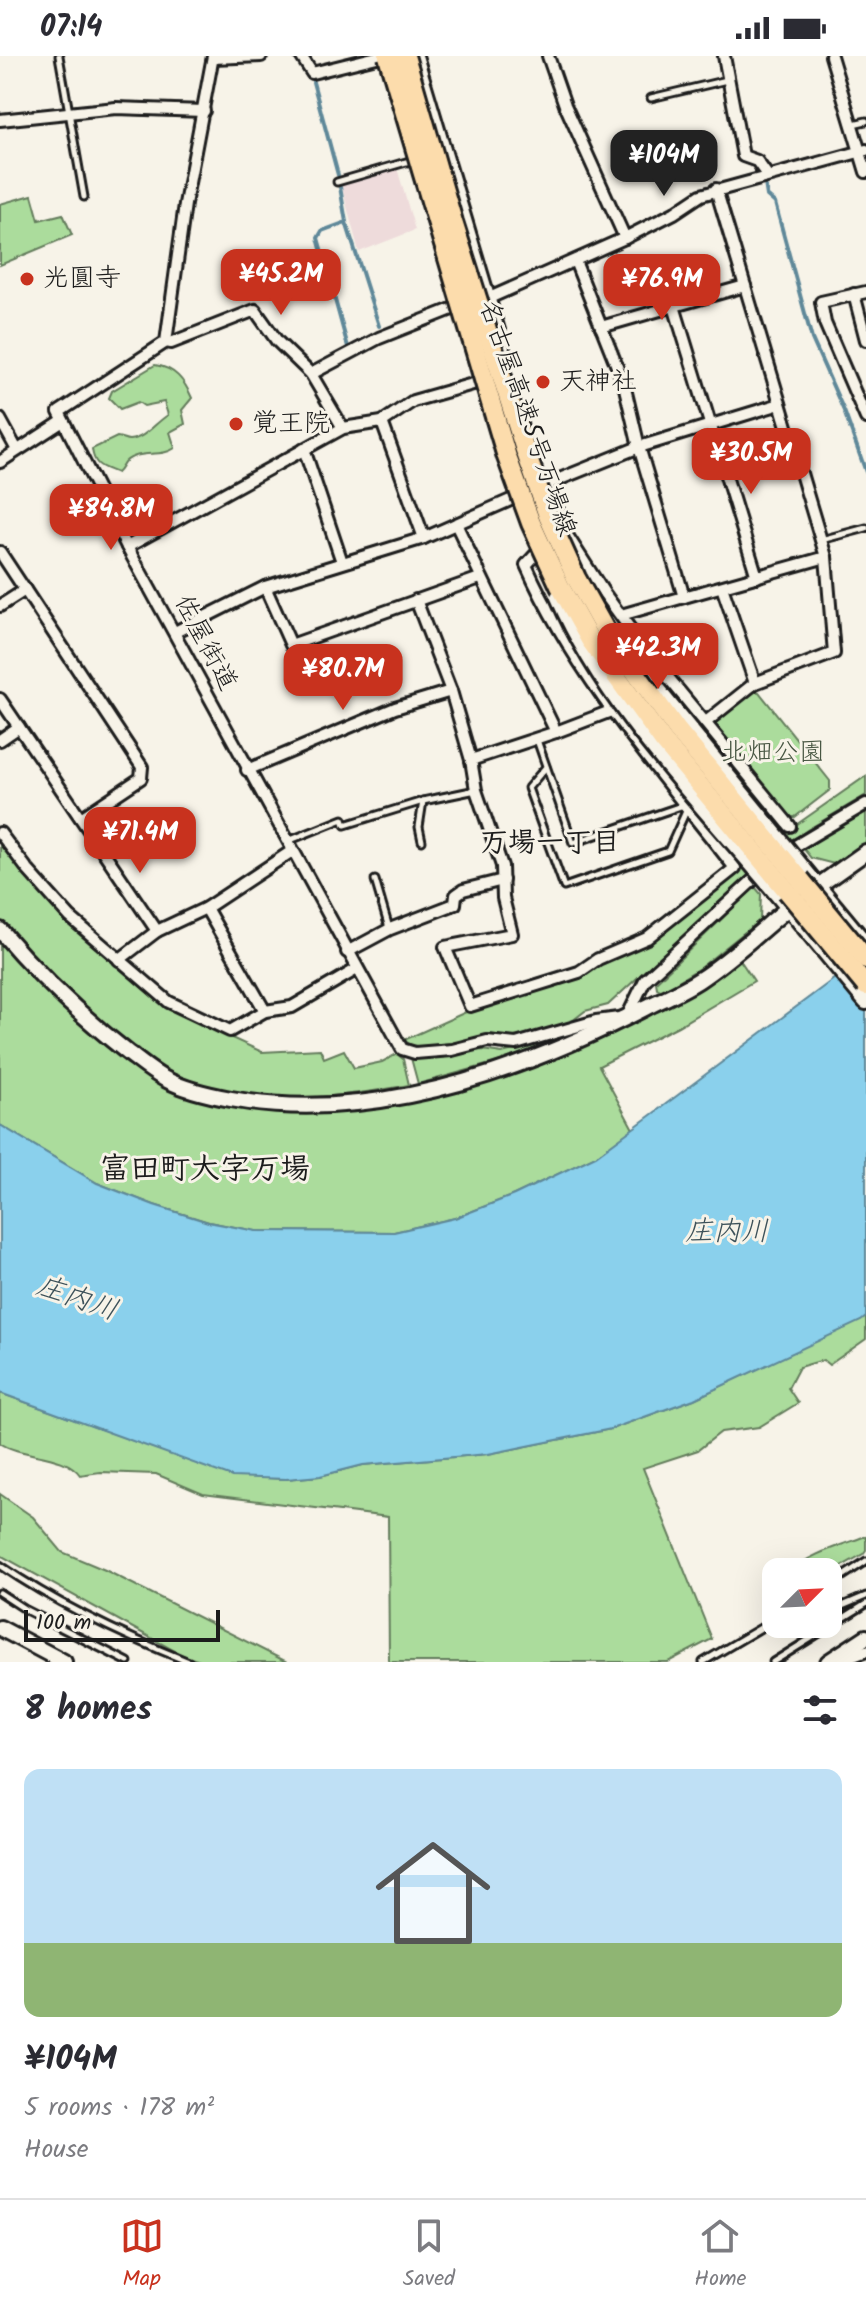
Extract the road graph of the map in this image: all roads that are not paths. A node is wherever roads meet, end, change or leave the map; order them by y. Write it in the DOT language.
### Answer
graph roads {
  1 [pos="59,56"];
  2 [pos="261,56"];
  3 [pos="301,56"];
  4 [pos="384,56"];
  5 [pos="405,56"];
  6 [pos="415,56"];
  7 [pos="548,56"];
  8 [pos="724,56"];
  9 [pos="831,56"];
  10 [pos="213,57"];
  11 [pos="728,80"];
  12 [pos="651,98"];
  13 [pos="68,111"];
  14 [pos="204,111"];
  15 [pos="0,120"];
  16 [pos="866,121"];
  17 [pos="853,124"];
  18 [pos="864,151"];
  19 [pos="413,160"];
  20 [pos="866,172"];
  21 [pos="767,175"];
  22 [pos="337,182"];
  23 [pos="716,189"];
  24 [pos="84,197"];
  25 [pos="625,238"];
  26 [pos="575,261"];
  27 [pos="745,286"];
  28 [pos="860,293"];
  29 [pos="487,299"];
  30 [pos="674,306"];
  31 [pos="457,307"];
  32 [pos="601,327"];
  33 [pos="866,340"];
  34 [pos="166,342"];
  35 [pos="311,374"];
  36 [pos="480,382"];
  37 [pos="780,404"];
  38 [pos="866,418"];
  39 [pos="0,419"];
  40 [pos="63,421"];
  41 [pos="382,422"];
  42 [pos="711,425"];
  43 [pos="343,428"];
  44 [pos="639,447"];
  45 [pos="304,449"];
  46 [pos="17,450"];
  47 [pos="0,462"];
  48 [pos="546,485"];
  49 [pos="516,497"];
  50 [pos="456,524"];
  51 [pos="866,528"];
  52 [pos="563,529"];
  53 [pos="424,538"];
  54 [pos="821,540"];
  55 [pos="127,547"];
  56 [pos="0,552"];
  57 [pos="538,552"];
  58 [pos="826,557"];
  59 [pos="342,562"];
  60 [pos="757,577"];
  61 [pos="480,578"];
  62 [pos="265,587"];
  63 [pos="722,587"];
  64 [pos="25,590"];
  65 [pos="684,597"];
  66 [pos="416,600"];
  67 [pos="0,606"];
  68 [pos="621,615"];
  69 [pos="175,632"];
  70 [pos="755,683"];
  71 [pos="451,691"];
  72 [pos="0,699"];
  73 [pos="611,711"];
  74 [pos="706,722"];
  75 [pos="19,727"];
  76 [pos="556,732"];
  77 [pos="536,739"];
  78 [pos="0,740"];
  79 [pos="471,760"];
  80 [pos="546,767"];
  81 [pos="247,770"];
  82 [pos="476,790"];
  83 [pos="423,801"];
  84 [pos="866,804"];
  85 [pos="686,806"];
  86 [pos="81,818"];
  87 [pos="790,826"];
  88 [pos="0,833"];
  89 [pos="422,841"];
  90 [pos="289,846"];
  91 [pos="866,852"];
  92 [pos="375,880"];
  93 [pos="503,880"];
  94 [pos="818,886"];
  95 [pos="206,908"];
  96 [pos="788,908"];
  97 [pos="390,929"];
  98 [pos="0,930"];
  99 [pos="157,931"];
  100 [pos="866,944"];
  101 [pos="347,952"];
  102 [pos="866,959"];
  103 [pos="119,960"];
  104 [pos="357,969"];
  105 [pos="866,986"];
  106 [pos="866,1002"];
  107 [pos="265,1011"];
  108 [pos="627,1017"];
  109 [pos="866,1561"];
  110 [pos="0,1565"];
  111 [pos="842,1577"];
  112 [pos="0,1593"];
  113 [pos="866,1596"];
  114 [pos="866,1604"];
  115 [pos="842,1606"];
  116 [pos="0,1628"];
  117 [pos="762,1628"];
  118 [pos="866,1637"];
  119 [pos="866,1651"];
  120 [pos="832,1660"];
  121 [pos="64,1662"];
  122 [pos="128,1662"];
  123 [pos="189,1662"];
  124 [pos="703,1662"];
  125 [pos="773,1662"];
  1 -- 13 [label="lane"];
  2 -- 10 [label="street"];
  3 -- 4 [label="street"];
  4 -- 19 [label="main road"];
  4 -- 105 [label="highway, 名古屋高速5号万場線, bridge"];
  5 -- 102 [label="highway, 名古屋高速5号万場線, bridge"];
  6 -- 29 [label="main road"];
  7 -- 25 [label="street"];
  8 -- 11 [label="street"];
  9 -- 17 [label="street"];
  10 -- 14 [label="street"];
  11 -- 12 [label="lane"];
  11 -- 21 [label="street"];
  13 -- 14 [label="street"];
  13 -- 15 [label="street"];
  13 -- 24 [label="lane"];
  14 -- 34 [label="street"];
  16 -- 17 [label="lane"];
  17 -- 18 [label="street"];
  18 -- 20 [label="street"];
  18 -- 21 [label="street"];
  19 -- 22 [label="lane"];
  19 -- 31 [label="main road"];
  21 -- 23 [label="street"];
  23 -- 25 [label="street"];
  23 -- 27 [label="street"];
  25 -- 26 [label="street"];
  26 -- 29 [label="street"];
  26 -- 32 [label="street"];
  27 -- 30 [label="street"];
  27 -- 37 [label="street"];
  28 -- 33 [label="street"];
  28 -- 38 [label="street"];
  29 -- 48 [label="main road"];
  30 -- 32 [label="street"];
  30 -- 42 [label="street"];
  31 -- 35 [label="street"];
  31 -- 36 [label="main road"];
  32 -- 44 [label="street"];
  34 -- 35 [label="street"];
  34 -- 40 [label="street"];
  35 -- 43 [label="street"];
  36 -- 41 [label="street"];
  36 -- 49 [label="main road"];
  37 -- 42 [label="street"];
  37 -- 54 [label="street"];
  39 -- 46 [label="street"];
  40 -- 46 [label="street"];
  40 -- 55 [label="street, 佐屋街道"];
  41 -- 43 [label="street"];
  41 -- 53 [label="street"];
  42 -- 44 [label="street"];
  42 -- 60 [label="street"];
  43 -- 45 [label="street"];
  44 -- 48 [label="street"];
  44 -- 65 [label="street"];
  45 -- 55 [label="street"];
  45 -- 59 [label="street"];
  46 -- 47 [label="street"];
  48 -- 49 [label="street"];
  48 -- 52 [label="main road"];
  49 -- 50 [label="street"];
  49 -- 57 [label="main road"];
  50 -- 53 [label="street"];
  50 -- 61 [label="street"];
  51 -- 54 [label="lane"];
  52 -- 68 [label="street"];
  52 -- 94 [label="main road, bridge"];
  53 -- 59 [label="street"];
  54 -- 58 [label="street"];
  55 -- 69 [label="street, 佐屋街道"];
  56 -- 64 [label="street"];
  57 -- 73 [label="street"];
  57 -- 96 [label="main road, bridge"];
  58 -- 60 [label="street"];
  58 -- 70 [label="street"];
  59 -- 62 [label="street"];
  60 -- 63 [label="street"];
  61 -- 66 [label="street"];
  61 -- 76 [label="street"];
  62 -- 66 [label="street"];
  62 -- 69 [label="street"];
  63 -- 65 [label="street"];
  63 -- 70 [label="street"];
  64 -- 67 [label="street"];
  64 -- 86 [label="street"];
  65 -- 68 [label="street"];
  66 -- 71 [label="street"];
  68 -- 74 [label="street"];
  69 -- 81 [label="street, 佐屋街道"];
  70 -- 74 [label="street"];
  71 -- 79 [label="street"];
  71 -- 81 [label="street"];
  72 -- 75 [label="street"];
  73 -- 76 [label="street"];
  73 -- 85 [label="street"];
  74 -- 87 [label="street"];
  75 -- 78 [label="street"];
  75 -- 86 [label="street"];
  76 -- 77 [label="street"];
  77 -- 79 [label="street"];
  77 -- 80 [label="lane"];
  79 -- 82 [label="street"];
  80 -- 85 [label="lane"];
  80 -- 85 [label="lane"];
  81 -- 90 [label="street, 佐屋街道"];
  82 -- 83 [label="lane"];
  82 -- 93 [label="street"];
  83 -- 89 [label="lane"];
  83 -- 90 [label="lane"];
  84 -- 108 [label="street"];
  85 -- 93 [label="street"];
  86 -- 99 [label="street"];
  88 -- 103 [label="street"];
  90 -- 95 [label="street"];
  90 -- 101 [label="street, 佐屋街道"];
  91 -- 94 [label="main road"];
  92 -- 97 [label="lane"];
  93 -- 97 [label="street"];
  94 -- 100 [label="main road"];
  95 -- 99 [label="street"];
  95 -- 107 [label="street"];
  96 -- 106 [label="main road"];
  96 -- 108 [label="main road"];
  97 -- 101 [label="street"];
  98 -- 108 [label="main road"];
  99 -- 103 [label="street"];
  101 -- 104 [label="street, 佐屋街道"];
  103 -- 107 [label="street"];
  104 -- 107 [label="street"];
  104 -- 108 [label="street, 佐屋街道"];
  109 -- 111 [label="lane"];
  110 -- 123 [label="lane"];
  112 -- 122 [label="lane"];
  113 -- 115 [label="lane"];
  114 -- 125 [label="lane"];
  116 -- 121 [label="main road"];
  117 -- 124 [label="lane"];
  118 -- 120 [label="main road"];
  119 -- 120 [label="street"];
}
